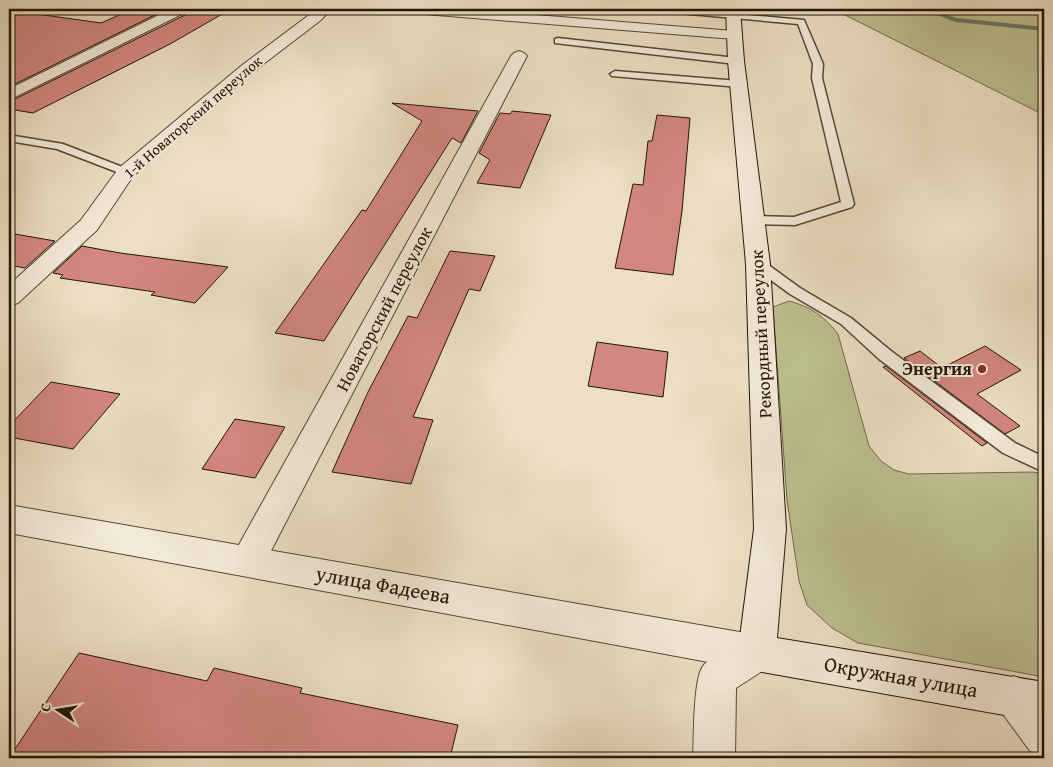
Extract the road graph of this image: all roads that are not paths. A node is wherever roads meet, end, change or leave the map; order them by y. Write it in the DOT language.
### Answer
graph roads {
  1 [pos="181,9"];
  2 [pos="324,9"];
  3 [pos="412,9"];
  4 [pos="658,9"];
  5 [pos="734,20"];
  6 [pos="558,41"];
  7 [pos="519,56"];
  8 [pos="738,73"];
  9 [pos="615,74"];
  10 [pos="9,95"];
  11 [pos="9,138"];
  12 [pos="126,172"];
  13 [pos="753,220"];
  14 [pos="758,264"];
  15 [pos="9,298"];
  16 [pos="1044,465"];
  17 [pos="9,519"];
  18 [pos="248,561"];
  19 [pos="757,653"];
  20 [pos="1029,699"];
  21 [pos="1044,737"];
  22 [pos="714,758"];
  1 -- 10 [label="street"];
  2 -- 12 [label="street, 1-й Новаторский переулок"];
  3 -- 5 [label="street"];
  4 -- 5 [label="lane"];
  5 -- 8 [label="street, Рекордный переулок"];
  5 -- 13 [label="lane"];
  6 -- 8 [label="lane"];
  7 -- 18 [label="street, Новаторский переулок"];
  8 -- 9 [label="lane"];
  8 -- 13 [label="street, Рекордный переулок"];
  11 -- 12 [label="lane"];
  12 -- 15 [label="street, 1-й Новаторский переулок"];
  13 -- 14 [label="street, Рекордный переулок"];
  14 -- 16 [label="lane"];
  14 -- 19 [label="street, Рекордный переулок"];
  17 -- 18 [label="street, улица Фадеева"];
  18 -- 19 [label="street, улица Фадеева"];
  19 -- 20 [label="street, Окружная улица"];
  19 -- 22 [label="street"];
  20 -- 21 [label="street"];
}
